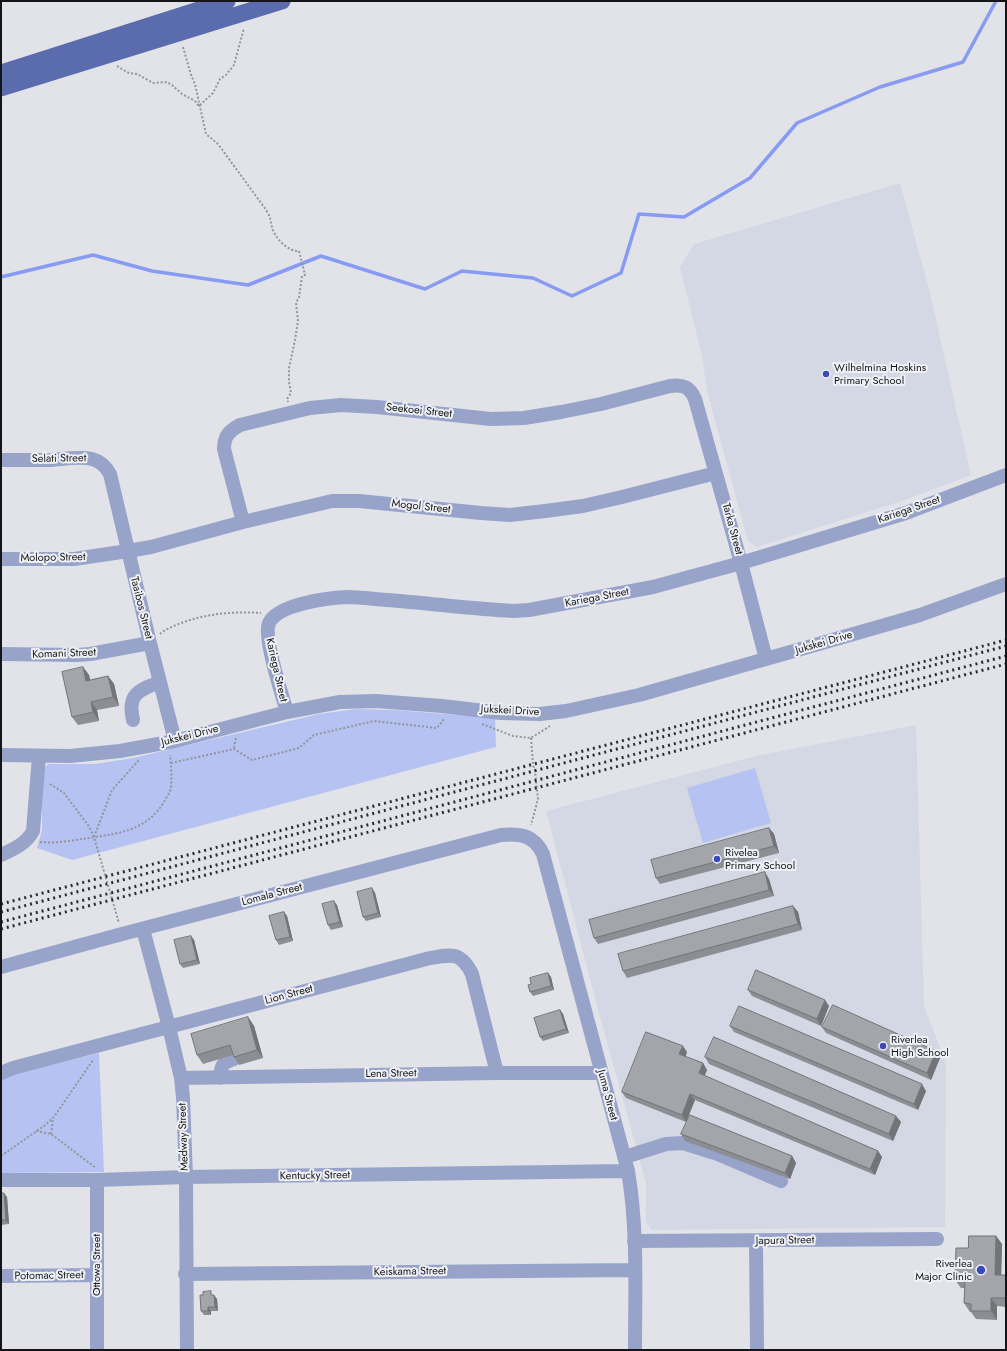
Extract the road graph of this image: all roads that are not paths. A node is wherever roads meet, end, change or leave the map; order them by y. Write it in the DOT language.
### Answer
graph roads {
  1 [pos="227,1"];
  2 [pos="282,1"];
  3 [pos="1,73"];
  4 [pos="1,88"];
  5 [pos="695,399"];
  6 [pos="1,460"];
  7 [pos="716,472"];
  8 [pos="110,474"];
  9 [pos="1006,475"];
  10 [pos="243,522"];
  11 [pos="128,551"];
  12 [pos="1,559"];
  13 [pos="741,563"];
  14 [pos="1006,584"];
  15 [pos="150,643"];
  16 [pos="1,654"];
  17 [pos="766,659"];
  18 [pos="160,682"];
  19 [pos="287,712"];
  20 [pos="133,720"];
  21 [pos="165,743"];
  22 [pos="1,755"];
  23 [pos="39,756"];
  24 [pos="524,835"];
  25 [pos="1,855"];
  26 [pos="143,929"];
  27 [pos="1,967"];
  28 [pos="169,1027"];
  29 [pos="234,1059"];
  30 [pos="498,1072"];
  31 [pos="1,1073"];
  32 [pos="601,1074"];
  33 [pos="181,1078"];
  34 [pos="220,1078"];
  35 [pos="625,1157"];
  36 [pos="628,1171"];
  37 [pos="186,1178"];
  38 [pos="1,1180"];
  39 [pos="97,1180"];
  40 [pos="781,1181"];
  41 [pos="937,1239"];
  42 [pos="756,1241"];
  43 [pos="634,1242"];
  44 [pos="635,1270"];
  45 [pos="185,1274"];
  46 [pos="96,1275"];
  47 [pos="1,1276"];
  48 [pos="757,1349"];
  49 [pos="97,1350"];
  50 [pos="187,1350"];
  51 [pos="634,1350"];
  1 -- 3 [label="main road"];
  2 -- 4 [label="main road"];
  5 -- 7 [label="street, Tarka Street"];
  5 -- 10 [label="street, Seekoei Street"];
  6 -- 8 [label="street, Selati Street"];
  7 -- 10 [label="street, Mogol Street"];
  7 -- 13 [label="street, Tarka Street"];
  8 -- 11 [label="street, Taaibos Street"];
  9 -- 13 [label="street, Kariega Street"];
  10 -- 11 [label="street, Mogol Street"];
  11 -- 12 [label="street, Molopo Street"];
  11 -- 15 [label="street, Taaibos Street"];
  13 -- 17 [label="street, Tarka Street"];
  13 -- 19 [label="street, Kariega Street"];
  14 -- 17 [label="street, Jukskei Drive"];
  15 -- 16 [label="street, Komani Street"];
  15 -- 18 [label="street, Taaibos Street"];
  17 -- 19 [label="street, Jukskei Drive"];
  18 -- 20 [label="street"];
  18 -- 21 [label="street, Taaibos Street"];
  19 -- 21 [label="street, Jukskei Drive"];
  21 -- 23 [label="street, Jukskei Drive"];
  22 -- 23 [label="street, Jukskei Drive"];
  23 -- 25 [label="street"];
  24 -- 26 [label="street, Lomala Street"];
  24 -- 32 [label="street, Juma Street"];
  26 -- 27 [label="street, Lomala Street"];
  26 -- 28 [label="street, Medway Street"];
  28 -- 30 [label="street, Lion Street"];
  28 -- 31 [label="street, Lion Street"];
  28 -- 33 [label="street, Medway Street"];
  29 -- 34 [label="street"];
  30 -- 32 [label="street, Lena Street"];
  30 -- 34 [label="street, Lena Street"];
  32 -- 35 [label="street, Juma Street"];
  33 -- 34 [label="street, Lena Street"];
  33 -- 37 [label="street, Medway Street"];
  35 -- 36 [label="street, Juma Street"];
  35 -- 40 [label="street"];
  36 -- 37 [label="street, Kentucky Street"];
  36 -- 43 [label="street, Juma Street"];
  37 -- 39 [label="street, Kentucky Street"];
  37 -- 45 [label="street, Medway Street"];
  38 -- 39 [label="street, Kentucky Street"];
  39 -- 46 [label="street, Ottowa Street"];
  41 -- 42 [label="street, Japura Street"];
  42 -- 43 [label="street, Japura Street"];
  42 -- 48 [label="street"];
  43 -- 44 [label="street, Juma Street"];
  44 -- 45 [label="street, Keiskama Street"];
  44 -- 51 [label="street, Juma Street"];
  45 -- 50 [label="street, Medway Street"];
  46 -- 47 [label="street, Potomac Street"];
  46 -- 49 [label="street, Ottowa Street"];
}
